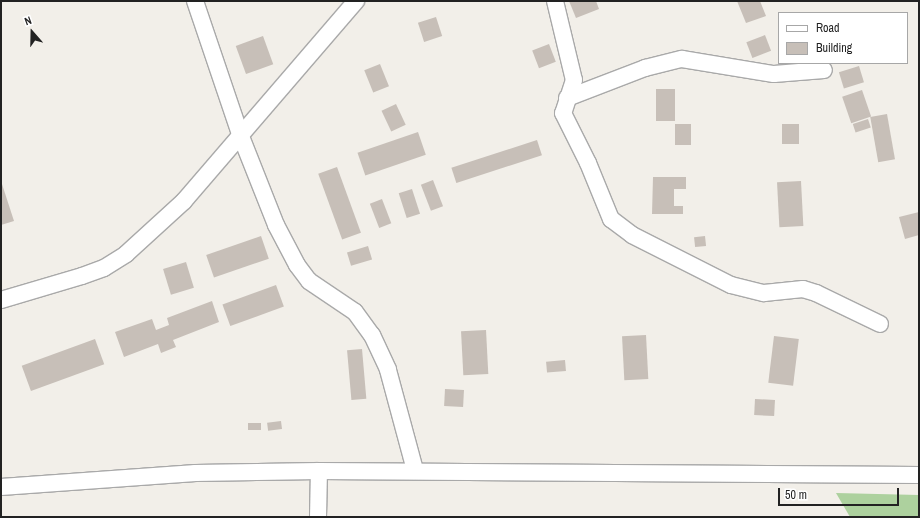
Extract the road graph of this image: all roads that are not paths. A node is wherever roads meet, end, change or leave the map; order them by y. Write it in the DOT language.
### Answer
graph roads {
  1 [pos="195,1"];
  2 [pos="356,1"];
  3 [pos="556,1"];
  4 [pos="824,70"];
  5 [pos="567,98"];
  6 [pos="240,134"];
  7 [pos="1,300"];
  8 [pos="880,324"];
  9 [pos="415,470"];
  10 [pos="319,471"];
  11 [pos="919,475"];
  12 [pos="1,487"];
  13 [pos="318,517"];
  1 -- 6 [label="street"];
  2 -- 6 [label="street"];
  3 -- 5 [label="street"];
  4 -- 5 [label="street"];
  5 -- 8 [label="street"];
  6 -- 7 [label="street"];
  6 -- 9 [label="street"];
  9 -- 10 [label="street"];
  9 -- 11 [label="street"];
  10 -- 12 [label="street"];
  10 -- 13 [label="street"];
}
